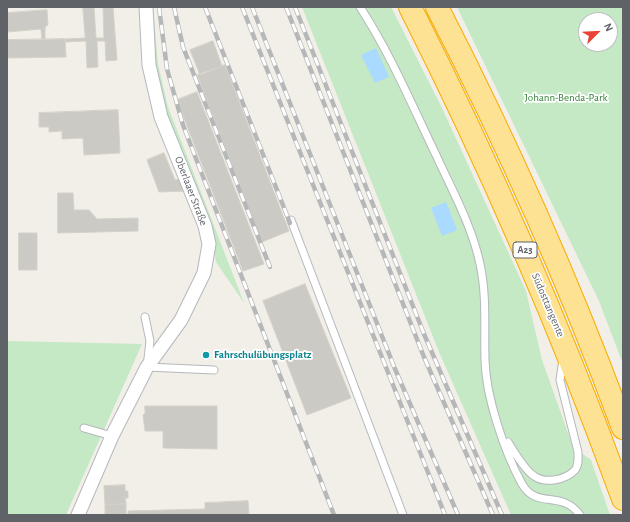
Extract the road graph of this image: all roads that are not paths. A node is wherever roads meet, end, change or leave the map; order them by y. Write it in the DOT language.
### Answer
graph roads {
  1 [pos="146,7"];
  2 [pos="360,7"];
  3 [pos="410,7"];
  4 [pos="437,7"];
  5 [pos="291,220"];
  6 [pos="145,317"];
  7 [pos="565,345"];
  8 [pos="147,367"];
  9 [pos="214,370"];
  10 [pos="84,428"];
  11 [pos="623,428"];
  12 [pos="500,430"];
  13 [pos="112,436"];
  14 [pos="623,499"];
  15 [pos="78,515"];
  16 [pos="403,515"];
  17 [pos="580,515"];
  1 -- 8 [label="street, Oberlaaer Straße"];
  2 -- 12 [label="lane"];
  3 -- 7 [label="highway, Südosttangente / A23"];
  4 -- 11 [label="highway, A23"];
  5 -- 16 [label="lane"];
  6 -- 8 [label="lane"];
  7 -- 12 [label="lane"];
  7 -- 14 [label="highway, Südosttangente / A23"];
  8 -- 9 [label="lane"];
  8 -- 13 [label="street, Oberlaaer Straße"];
  10 -- 13 [label="lane"];
  12 -- 17 [label="lane"];
  13 -- 15 [label="street, Oberlaaer Straße"];
}
